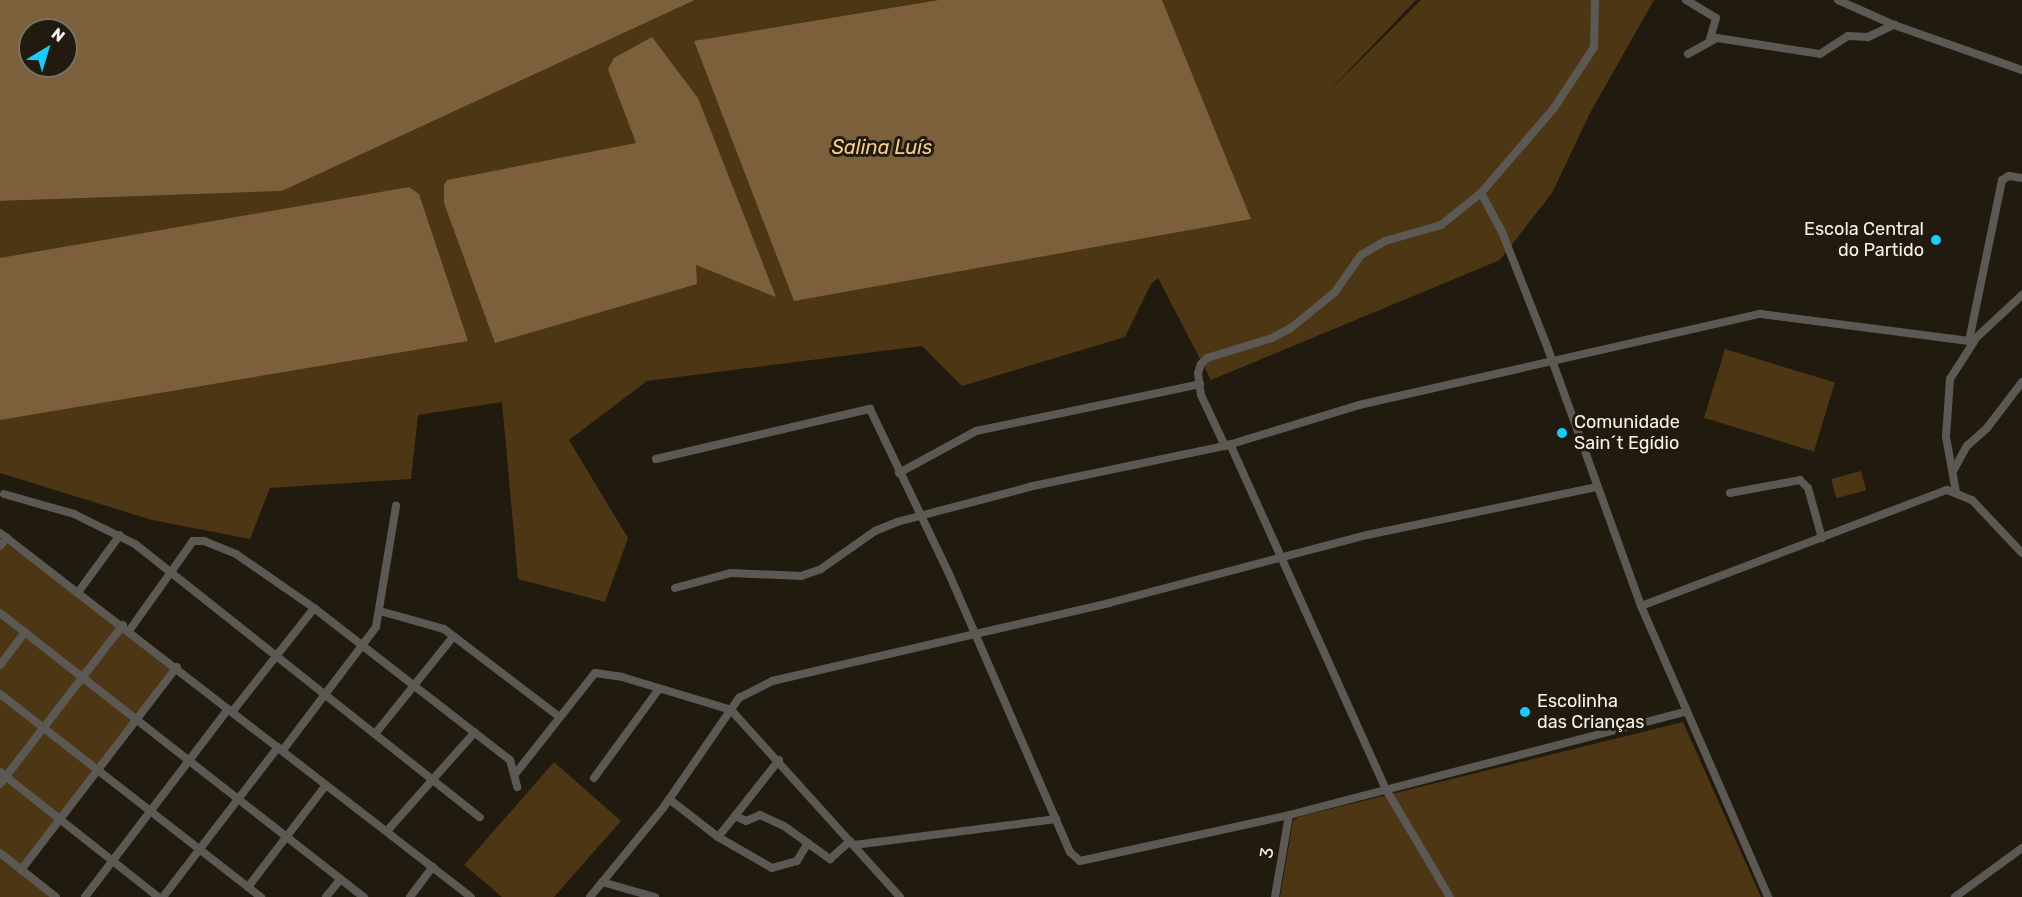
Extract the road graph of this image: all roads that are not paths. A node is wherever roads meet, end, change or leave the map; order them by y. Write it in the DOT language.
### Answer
graph roads {
  1 [pos="1595,0"];
  2 [pos="1686,0"];
  3 [pos="1838,0"];
  4 [pos="1894,25"];
  5 [pos="1710,39"];
  6 [pos="1688,54"];
  7 [pos="2022,70"];
  8 [pos="2022,178"];
  9 [pos="1481,193"];
  10 [pos="2022,295"];
  11 [pos="1973,339"];
  12 [pos="1552,362"];
  13 [pos="2022,382"];
  14 [pos="1200,384"];
  15 [pos="1227,445"];
  16 [pos="656,459"];
  17 [pos="1953,471"];
  18 [pos="899,473"];
  19 [pos="1596,487"];
  20 [pos="1956,492"];
  21 [pos="1730,493"];
  22 [pos="4,494"];
  23 [pos="396,506"];
  24 [pos="921,516"];
  25 [pos="3,535"];
  26 [pos="120,535"];
  27 [pos="1822,538"];
  28 [pos="0,546"];
  29 [pos="2022,553"];
  30 [pos="1281,558"];
  31 [pos="174,573"];
  32 [pos="675,588"];
  33 [pos="79,591"];
  34 [pos="1641,606"];
  35 [pos="315,608"];
  36 [pos="380,611"];
  37 [pos="0,613"];
  38 [pos="126,628"];
  39 [pos="25,632"];
  40 [pos="974,635"];
  41 [pos="453,637"];
  42 [pos="364,647"];
  43 [pos="278,656"];
  44 [pos="0,665"];
  45 [pos="177,667"];
  46 [pos="80,677"];
  47 [pos="414,683"];
  48 [pos="659,689"];
  49 [pos="0,694"];
  50 [pos="327,695"];
  51 [pos="230,710"];
  52 [pos="730,710"];
  53 [pos="1685,712"];
  54 [pos="558,716"];
  55 [pos="135,719"];
  56 [pos="43,728"];
  57 [pos="475,732"];
  58 [pos="375,734"];
  59 [pos="280,749"];
  60 [pos="188,760"];
  61 [pos="779,760"];
  62 [pos="97,770"];
  63 [pos="516,773"];
  64 [pos="3,775"];
  65 [pos="431,777"];
  66 [pos="594,778"];
  67 [pos="0,784"];
  68 [pos="326,785"];
  69 [pos="517,787"];
  70 [pos="1387,791"];
  71 [pos="238,798"];
  72 [pos="669,799"];
  73 [pos="149,810"];
  74 [pos="1290,815"];
  75 [pos="735,816"];
  76 [pos="480,817"];
  77 [pos="1056,819"];
  78 [pos="61,820"];
  79 [pos="387,831"];
  80 [pos="286,837"];
  81 [pos="718,837"];
  82 [pos="808,843"];
  83 [pos="852,843"];
  84 [pos="2022,848"];
  85 [pos="198,849"];
  86 [pos="0,853"];
  87 [pos="113,860"];
  88 [pos="433,867"];
  89 [pos="21,870"];
  90 [pos="340,879"];
  91 [pos="602,882"];
  92 [pos="250,892"];
  93 [pos="56,897"];
  94 [pos="85,897"];
  95 [pos="158,897"];
  96 [pos="163,897"];
  97 [pos="261,897"];
  98 [pos="326,897"];
  99 [pos="364,897"];
  100 [pos="410,897"];
  101 [pos="471,897"];
  102 [pos="590,897"];
  103 [pos="655,897"];
  104 [pos="900,897"];
  105 [pos="1275,897"];
  106 [pos="1450,897"];
  107 [pos="1768,897"];
  108 [pos="1955,897"];
  1 -- 9 [label="street"];
  2 -- 5 [label="street"];
  3 -- 4 [label="street"];
  4 -- 5 [label="street"];
  4 -- 7 [label="street"];
  5 -- 6 [label="street"];
  8 -- 11 [label="street"];
  9 -- 12 [label="street"];
  9 -- 14 [label="street"];
  10 -- 11 [label="street"];
  11 -- 12 [label="street"];
  11 -- 17 [label="street"];
  12 -- 15 [label="street"];
  12 -- 19 [label="street"];
  13 -- 17 [label="street"];
  14 -- 15 [label="street"];
  14 -- 18 [label="street"];
  15 -- 24 [label="street"];
  15 -- 30 [label="street"];
  16 -- 18 [label="street"];
  17 -- 20 [label="street"];
  18 -- 24 [label="street"];
  19 -- 30 [label="street"];
  19 -- 34 [label="street"];
  20 -- 27 [label="street"];
  20 -- 29 [label="street"];
  21 -- 27 [label="street"];
  22 -- 26 [label="street"];
  23 -- 36 [label="street"];
  24 -- 32 [label="street"];
  24 -- 40 [label="street"];
  25 -- 28 [label="street"];
  25 -- 33 [label="street"];
  26 -- 31 [label="street"];
  26 -- 33 [label="street"];
  27 -- 34 [label="street"];
  30 -- 40 [label="street"];
  30 -- 70 [label="street"];
  31 -- 35 [label="street"];
  31 -- 38 [label="street"];
  31 -- 43 [label="street"];
  33 -- 38 [label="street"];
  34 -- 53 [label="street"];
  35 -- 42 [label="street"];
  35 -- 43 [label="street"];
  36 -- 41 [label="street"];
  36 -- 42 [label="street"];
  37 -- 39 [label="street"];
  38 -- 45 [label="street"];
  38 -- 46 [label="street"];
  39 -- 44 [label="street"];
  39 -- 46 [label="street"];
  40 -- 52 [label="street"];
  40 -- 77 [label="street"];
  41 -- 47 [label="street"];
  41 -- 54 [label="street"];
  42 -- 47 [label="street"];
  42 -- 50 [label="street"];
  43 -- 50 [label="street"];
  43 -- 51 [label="street"];
  45 -- 51 [label="street"];
  45 -- 55 [label="street"];
  46 -- 55 [label="street"];
  46 -- 56 [label="street"];
  47 -- 57 [label="street"];
  47 -- 58 [label="street"];
  48 -- 52 [label="street"];
  48 -- 54 [label="street"];
  48 -- 66 [label="street"];
  49 -- 56 [label="street"];
  50 -- 58 [label="street"];
  50 -- 59 [label="street"];
  51 -- 59 [label="street"];
  51 -- 60 [label="street"];
  52 -- 61 [label="street"];
  52 -- 72 [label="street"];
  53 -- 70 [label="street"];
  53 -- 107 [label="street"];
  54 -- 63 [label="street"];
  55 -- 60 [label="street"];
  55 -- 62 [label="street"];
  56 -- 62 [label="street"];
  56 -- 64 [label="street"];
  57 -- 63 [label="street"];
  57 -- 65 [label="street"];
  58 -- 65 [label="street"];
  59 -- 68 [label="street"];
  59 -- 71 [label="street"];
  60 -- 71 [label="street"];
  60 -- 73 [label="street"];
  61 -- 75 [label="street"];
  61 -- 83 [label="street"];
  62 -- 73 [label="street"];
  62 -- 78 [label="street"];
  63 -- 69 [label="street"];
  64 -- 67 [label="street"];
  64 -- 78 [label="street"];
  65 -- 76 [label="street"];
  65 -- 79 [label="street"];
  68 -- 79 [label="street"];
  68 -- 80 [label="street"];
  70 -- 74 [label="street"];
  70 -- 106 [label="street"];
  71 -- 80 [label="street"];
  71 -- 85 [label="street"];
  72 -- 81 [label="street"];
  72 -- 91 [label="street"];
  73 -- 85 [label="street"];
  73 -- 87 [label="street"];
  74 -- 77 [label="street"];
  74 -- 105 [label="street, 3"];
  75 -- 81 [label="street"];
  75 -- 82 [label="street"];
  77 -- 83 [label="street"];
  78 -- 87 [label="street"];
  78 -- 89 [label="street"];
  79 -- 88 [label="street"];
  80 -- 90 [label="street"];
  80 -- 92 [label="street"];
  81 -- 82 [label="street"];
  82 -- 83 [label="street"];
  83 -- 104 [label="street"];
  84 -- 108 [label="street"];
  85 -- 92 [label="street"];
  85 -- 96 [label="street"];
  86 -- 89 [label="street"];
  87 -- 94 [label="street"];
  87 -- 95 [label="street"];
  88 -- 100 [label="street"];
  88 -- 101 [label="street"];
  89 -- 93 [label="street"];
  90 -- 98 [label="street"];
  90 -- 99 [label="street"];
  91 -- 102 [label="street"];
  91 -- 103 [label="street"];
  92 -- 97 [label="street"];
}
